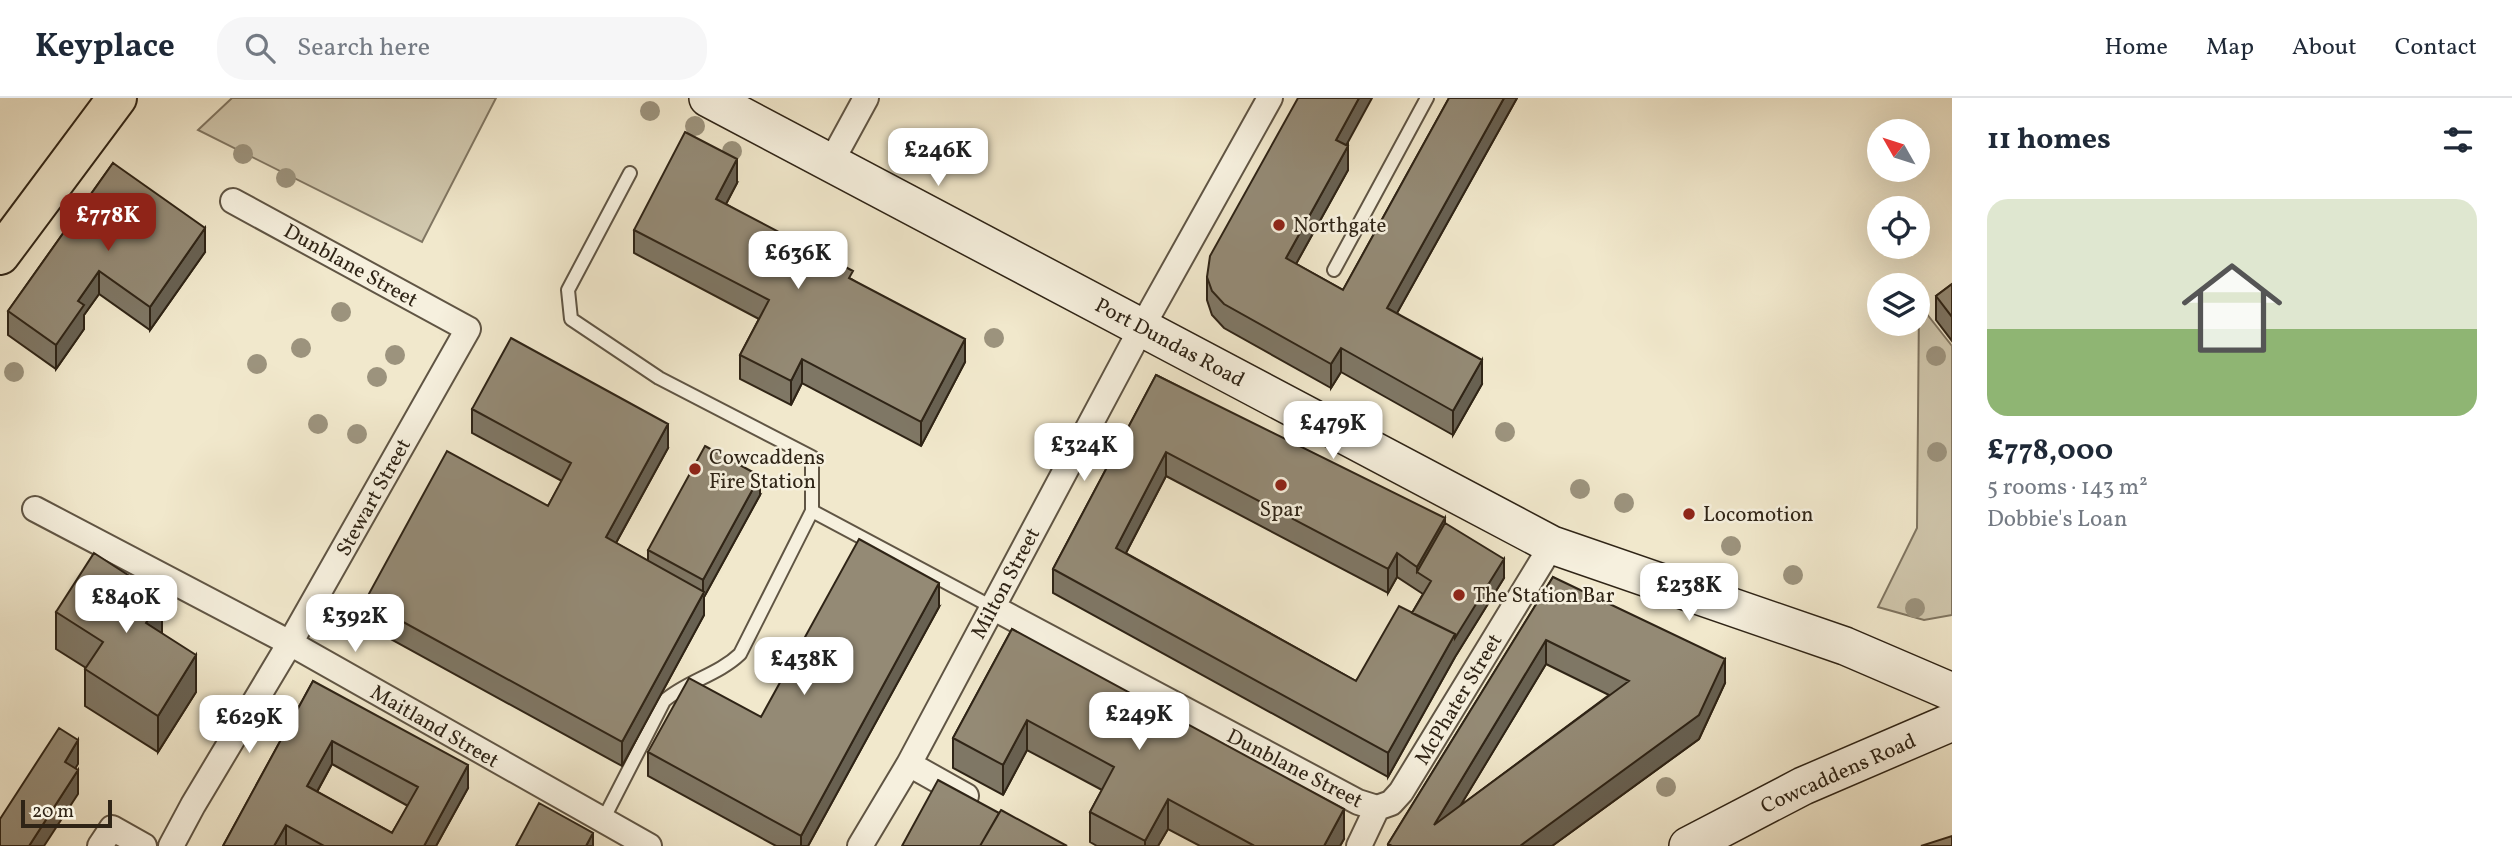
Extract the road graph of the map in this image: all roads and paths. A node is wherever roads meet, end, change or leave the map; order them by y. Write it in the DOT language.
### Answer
graph roads {
  1 [pos="117,98"];
  2 [pos="708,98"];
  3 [pos="866,98"];
  4 [pos="1270,98"];
  5 [pos="1427,98"];
  6 [pos="831,164"];
  7 [pos="630,173"];
  8 [pos="233,201"];
  9 [pos="0,255"];
  10 [pos="1334,270"];
  11 [pos="1142,327"];
  12 [pos="468,329"];
  13 [pos="35,509"];
  14 [pos="812,511"];
  15 [pos="1552,545"];
  16 [pos="992,607"];
  17 [pos="290,643"];
  18 [pos="1952,692"];
  19 [pos="1952,722"];
  20 [pos="909,764"];
  21 [pos="988,808"];
  22 [pos="1377,808"];
  23 [pos="603,820"];
  24 [pos="100,846"];
  25 [pos="144,846"];
  26 [pos="171,846"];
  27 [pos="649,846"];
  28 [pos="860,846"];
  29 [pos="1359,846"];
  30 [pos="1688,846"];
  1 -- 9 [label="main road"];
  2 -- 6 [label="street, Port Dundas Road"];
  3 -- 6 [label="street"];
  4 -- 11 [label="street, Milton Street"];
  5 -- 10 [label="lane"];
  6 -- 11 [label="street, Port Dundas Road"];
  7 -- 14 [label="lane"];
  8 -- 12 [label="street, Dunblane Street"];
  11 -- 15 [label="street, Port Dundas Road"];
  11 -- 16 [label="street, Milton Street"];
  12 -- 17 [label="street, Stewart Street"];
  13 -- 17 [label="street, Maitland Street"];
  14 -- 16 [label="lane"];
  14 -- 23 [label="lane"];
  15 -- 18 [label="street, Port Dundas Road"];
  15 -- 22 [label="street, McPhater Street"];
  16 -- 20 [label="street, Milton Street"];
  16 -- 22 [label="street, Dunblane Street"];
  17 -- 23 [label="street, Maitland Street"];
  17 -- 26 [label="street, Stewart Street"];
  19 -- 30 [label="street, Cowcaddens Road"];
  20 -- 21 [label="street"];
  20 -- 28 [label="street, Milton Street"];
  22 -- 29 [label="street, McPhater Street"];
  23 -- 27 [label="street, Maitland Street"];
  24 -- 25 [label="street"];
}
